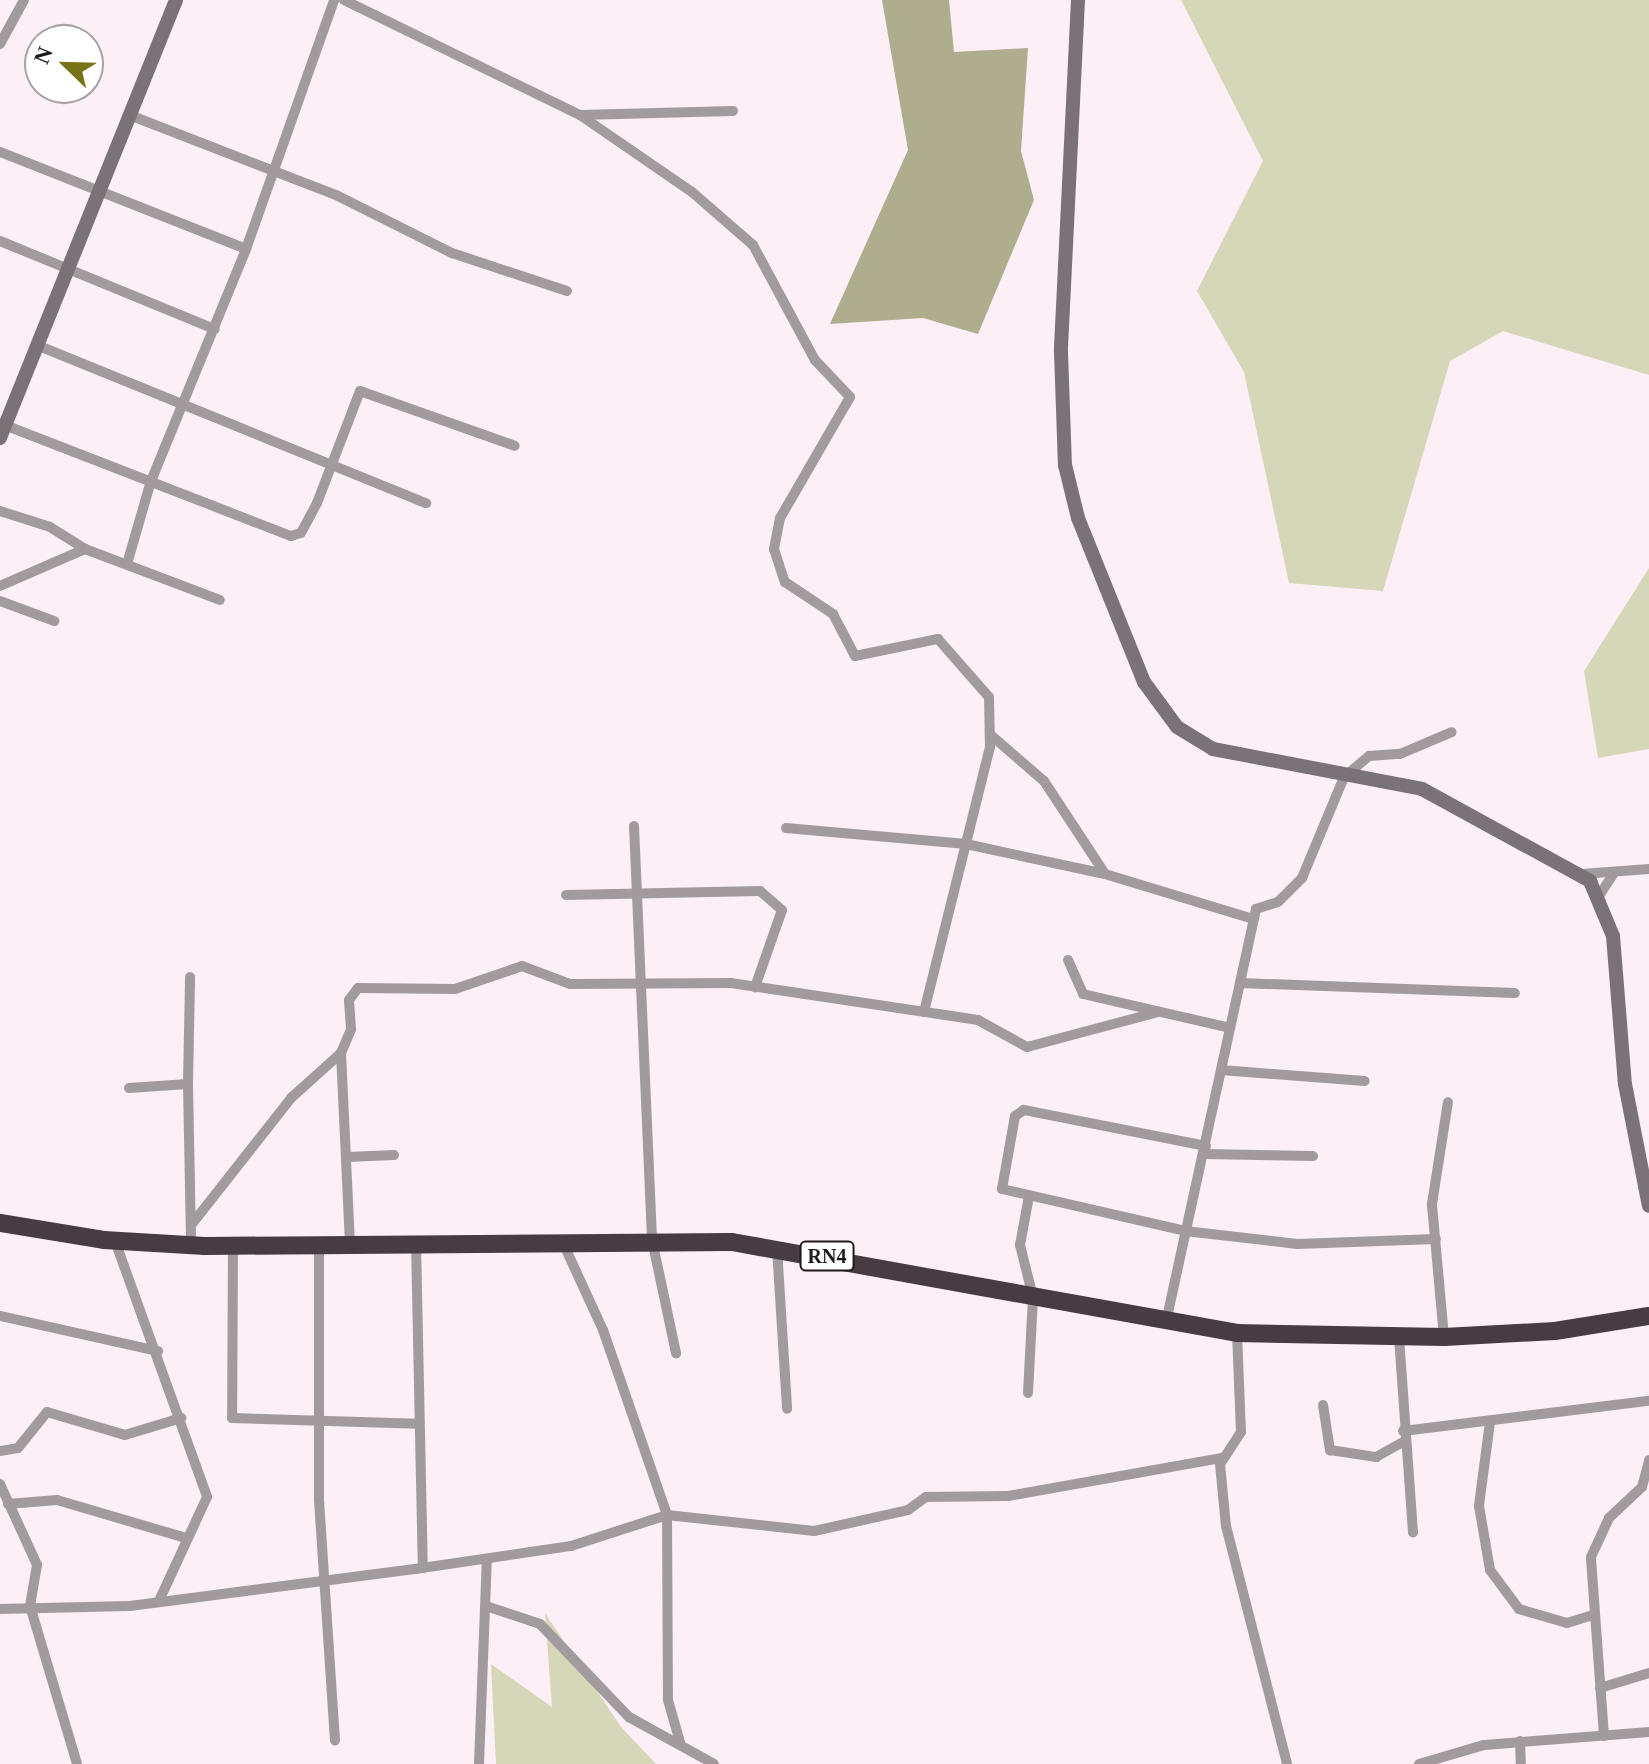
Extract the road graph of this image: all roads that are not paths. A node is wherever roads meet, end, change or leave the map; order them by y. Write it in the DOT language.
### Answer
graph roads {
  1 [pos="24,0"];
  2 [pos="176,0"];
  3 [pos="334,0"];
  4 [pos="344,0"];
  5 [pos="1078,0"];
  6 [pos="0,44"];
  7 [pos="733,111"];
  8 [pos="580,115"];
  9 [pos="132,116"];
  10 [pos="0,152"];
  11 [pos="274,171"];
  12 [pos="101,193"];
  13 [pos="0,241"];
  14 [pos="246,249"];
  15 [pos="70,269"];
  16 [pos="567,291"];
  17 [pos="215,329"];
  18 [pos="39,346"];
  19 [pos="180,405"];
  20 [pos="2,429"];
  21 [pos="515,446"];
  22 [pos="331,464"];
  23 [pos="151,481"];
  24 [pos="426,503"];
  25 [pos="0,511"];
  26 [pos="85,549"];
  27 [pos="127,564"];
  28 [pos="0,586"];
  29 [pos="220,600"];
  30 [pos="0,601"];
  31 [pos="54,621"];
  32 [pos="1452,732"];
  33 [pos="992,736"];
  34 [pos="1344,777"];
  35 [pos="634,826"];
  36 [pos="786,828"];
  37 [pos="966,844"];
  38 [pos="1649,869"];
  39 [pos="1614,873"];
  40 [pos="1105,874"];
  41 [pos="1582,874"];
  42 [pos="639,892"];
  43 [pos="566,895"];
  44 [pos="1599,896"];
  45 [pos="1253,919"];
  46 [pos="1068,960"];
  47 [pos="190,977"];
  48 [pos="1240,983"];
  49 [pos="645,985"];
  50 [pos="755,987"];
  51 [pos="1515,993"];
  52 [pos="924,1012"];
  53 [pos="1159,1012"];
  54 [pos="1230,1028"];
  55 [pos="341,1053"];
  56 [pos="1221,1070"];
  57 [pos="1365,1081"];
  58 [pos="188,1084"];
  59 [pos="129,1088"];
  60 [pos="1448,1102"];
  61 [pos="1205,1150"];
  62 [pos="394,1155"];
  63 [pos="1313,1156"];
  64 [pos="347,1157"];
  65 [pos="1029,1196"];
  66 [pos="1649,1206"];
  67 [pos="0,1223"];
  68 [pos="192,1224"];
  69 [pos="1185,1231"];
  70 [pos="1436,1239"];
  71 [pos="652,1240"];
  72 [pos="115,1241"];
  73 [pos="562,1241"];
  74 [pos="416,1242"];
  75 [pos="319,1244"];
  76 [pos="350,1244"];
  77 [pos="191,1245"];
  78 [pos="233,1246"];
  79 [pos="777,1248"];
  80 [pos="1033,1297"];
  81 [pos="0,1316"];
  82 [pos="1649,1318"];
  83 [pos="1166,1324"];
  84 [pos="1237,1333"];
  85 [pos="1399,1337"];
  86 [pos="1444,1337"];
  87 [pos="158,1351"];
  88 [pos="676,1353"];
  89 [pos="1028,1393"];
  90 [pos="1649,1401"];
  91 [pos="1323,1405"];
  92 [pos="787,1409"];
  93 [pos="181,1418"];
  94 [pos="1490,1422"];
  95 [pos="418,1424"];
  96 [pos="321,1425"];
  97 [pos="1404,1436"];
  98 [pos="0,1451"];
  99 [pos="1221,1458"];
  100 [pos="1649,1460"];
  101 [pos="0,1484"];
  102 [pos="8,1504"];
  103 [pos="667,1515"];
  104 [pos="1413,1533"];
  105 [pos="186,1538"];
  106 [pos="487,1559"];
  107 [pos="423,1568"];
  108 [pos="323,1577"];
  109 [pos="159,1601"];
  110 [pos="30,1606"];
  111 [pos="486,1606"];
  112 [pos="0,1609"];
  113 [pos="1594,1615"];
  114 [pos="1649,1673"];
  115 [pos="1600,1688"];
  116 [pos="1649,1732"];
  117 [pos="1604,1736"];
  118 [pos="335,1740"];
  119 [pos="1520,1741"];
  120 [pos="680,1742"];
  121 [pos="77,1764"];
  122 [pos="479,1764"];
  123 [pos="714,1764"];
  124 [pos="1287,1764"];
  125 [pos="1419,1764"];
  126 [pos="1521,1764"];
  1 -- 6 [label="street"];
  2 -- 9 [label="street"];
  3 -- 11 [label="street"];
  4 -- 8 [label="street"];
  5 -- 34 [label="street"];
  7 -- 8 [label="street"];
  8 -- 33 [label="street"];
  9 -- 11 [label="street"];
  9 -- 12 [label="street"];
  10 -- 12 [label="street"];
  11 -- 14 [label="street"];
  11 -- 16 [label="street"];
  12 -- 14 [label="street"];
  12 -- 15 [label="street"];
  13 -- 15 [label="street"];
  14 -- 17 [label="street"];
  15 -- 17 [label="street"];
  15 -- 18 [label="street"];
  17 -- 19 [label="street"];
  18 -- 19 [label="street"];
  18 -- 20 [label="street"];
  19 -- 22 [label="street"];
  19 -- 23 [label="street"];
  20 -- 23 [label="street"];
  21 -- 22 [label="street"];
  22 -- 23 [label="street"];
  22 -- 24 [label="street"];
  23 -- 27 [label="street"];
  25 -- 26 [label="street"];
  26 -- 27 [label="street"];
  26 -- 28 [label="street"];
  27 -- 29 [label="street"];
  30 -- 31 [label="street"];
  32 -- 34 [label="street"];
  33 -- 37 [label="street"];
  33 -- 40 [label="street"];
  34 -- 41 [label="street"];
  34 -- 45 [label="street"];
  35 -- 42 [label="street"];
  36 -- 37 [label="street"];
  37 -- 40 [label="street"];
  37 -- 52 [label="street"];
  38 -- 39 [label="street"];
  39 -- 41 [label="street"];
  39 -- 44 [label="street"];
  40 -- 45 [label="street"];
  41 -- 44 [label="street"];
  42 -- 43 [label="street"];
  42 -- 49 [label="street"];
  42 -- 50 [label="street"];
  44 -- 66 [label="street"];
  45 -- 48 [label="street"];
  46 -- 53 [label="street"];
  47 -- 58 [label="street"];
  48 -- 51 [label="street"];
  48 -- 54 [label="street"];
  49 -- 50 [label="street"];
  49 -- 55 [label="street"];
  49 -- 71 [label="street"];
  50 -- 52 [label="street"];
  52 -- 53 [label="street"];
  53 -- 54 [label="street"];
  54 -- 56 [label="street"];
  55 -- 64 [label="street"];
  55 -- 68 [label="street"];
  56 -- 57 [label="street"];
  56 -- 61 [label="street"];
  58 -- 59 [label="street"];
  58 -- 68 [label="street"];
  60 -- 70 [label="street"];
  61 -- 63 [label="street"];
  61 -- 65 [label="street"];
  61 -- 69 [label="street"];
  62 -- 64 [label="street"];
  64 -- 76 [label="street"];
  65 -- 69 [label="street"];
  65 -- 80 [label="street"];
  67 -- 72 [label="highway, RN4"];
  68 -- 77 [label="street"];
  69 -- 70 [label="street"];
  69 -- 83 [label="street"];
  70 -- 86 [label="street"];
  71 -- 73 [label="highway, RN4"];
  71 -- 79 [label="highway, RN4"];
  71 -- 88 [label="street"];
  72 -- 77 [label="highway, RN4"];
  72 -- 87 [label="street"];
  73 -- 74 [label="highway, RN4"];
  73 -- 103 [label="street"];
  74 -- 76 [label="highway, RN4"];
  74 -- 95 [label="street"];
  75 -- 76 [label="highway, RN4"];
  75 -- 78 [label="highway, RN4"];
  75 -- 96 [label="street"];
  77 -- 78 [label="highway, RN4"];
  78 -- 96 [label="street"];
  79 -- 80 [label="highway, RN4"];
  79 -- 92 [label="street"];
  80 -- 83 [label="highway, RN4"];
  80 -- 89 [label="street"];
  81 -- 87 [label="street"];
  82 -- 86 [label="highway, RN4"];
  83 -- 84 [label="highway, RN4"];
  84 -- 85 [label="highway, RN4"];
  84 -- 99 [label="street"];
  85 -- 86 [label="highway, RN4"];
  85 -- 97 [label="street"];
  87 -- 93 [label="street"];
  90 -- 94 [label="street"];
  91 -- 97 [label="street"];
  93 -- 98 [label="street"];
  93 -- 105 [label="street"];
  94 -- 97 [label="street"];
  94 -- 113 [label="street"];
  95 -- 96 [label="street"];
  95 -- 107 [label="street"];
  96 -- 108 [label="street"];
  97 -- 104 [label="street"];
  99 -- 103 [label="street"];
  99 -- 124 [label="street"];
  100 -- 113 [label="street"];
  101 -- 102 [label="street"];
  102 -- 105 [label="street"];
  102 -- 110 [label="street"];
  103 -- 106 [label="street"];
  103 -- 120 [label="street"];
  105 -- 109 [label="street"];
  106 -- 107 [label="street"];
  106 -- 111 [label="street"];
  107 -- 108 [label="street"];
  108 -- 109 [label="street"];
  108 -- 118 [label="street"];
  109 -- 110 [label="street"];
  110 -- 112 [label="street"];
  110 -- 121 [label="street"];
  111 -- 120 [label="street"];
  111 -- 122 [label="street"];
  113 -- 115 [label="street"];
  114 -- 115 [label="street"];
  115 -- 117 [label="street"];
  116 -- 117 [label="street"];
  117 -- 119 [label="street"];
  119 -- 125 [label="street"];
  119 -- 126 [label="street"];
  120 -- 123 [label="street"];
}
